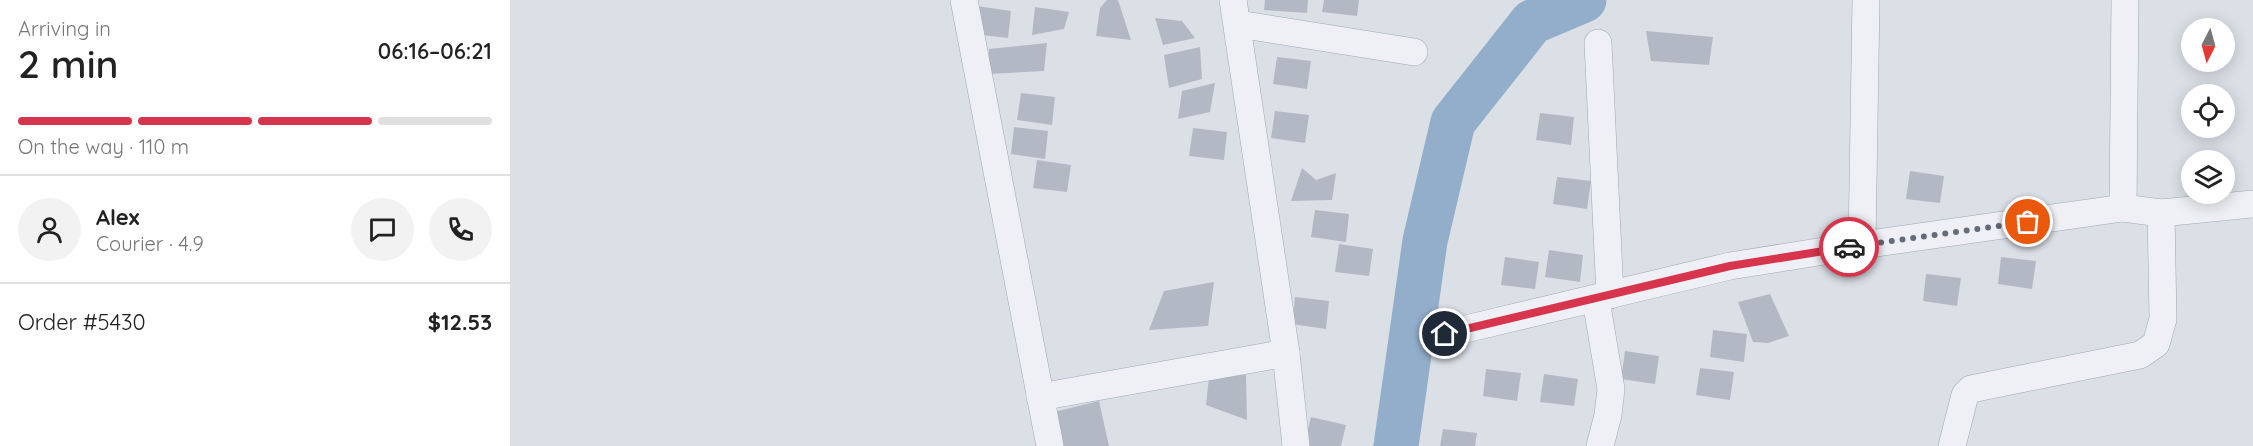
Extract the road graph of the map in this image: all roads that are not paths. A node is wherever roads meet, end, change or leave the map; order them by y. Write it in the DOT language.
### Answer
graph roads {
  1 [pos="964,0"];
  2 [pos="1866,0"];
  3 [pos="2125,0"];
  4 [pos="1235,12"];
  5 [pos="1598,43"];
  6 [pos="1414,52"];
  7 [pos="2253,204"];
  8 [pos="2123,208"];
  9 [pos="2161,213"];
  10 [pos="1862,245"];
  11 [pos="1603,297"];
  12 [pos="1445,334"];
  13 [pos="1286,352"];
  14 [pos="1040,397"];
  15 [pos="1050,446"];
  16 [pos="1296,446"];
  17 [pos="1600,446"];
  18 [pos="1952,446"];
  1 -- 14 [label="street"];
  2 -- 10 [label="street"];
  3 -- 8 [label="street"];
  4 -- 6 [label="street"];
  4 -- 13 [label="street"];
  5 -- 11 [label="street"];
  7 -- 9 [label="street"];
  8 -- 9 [label="street"];
  8 -- 10 [label="street"];
  9 -- 18 [label="street"];
  10 -- 11 [label="street"];
  11 -- 12 [label="street"];
  11 -- 17 [label="street"];
  13 -- 14 [label="street"];
  13 -- 16 [label="street"];
  14 -- 15 [label="street"];
}
